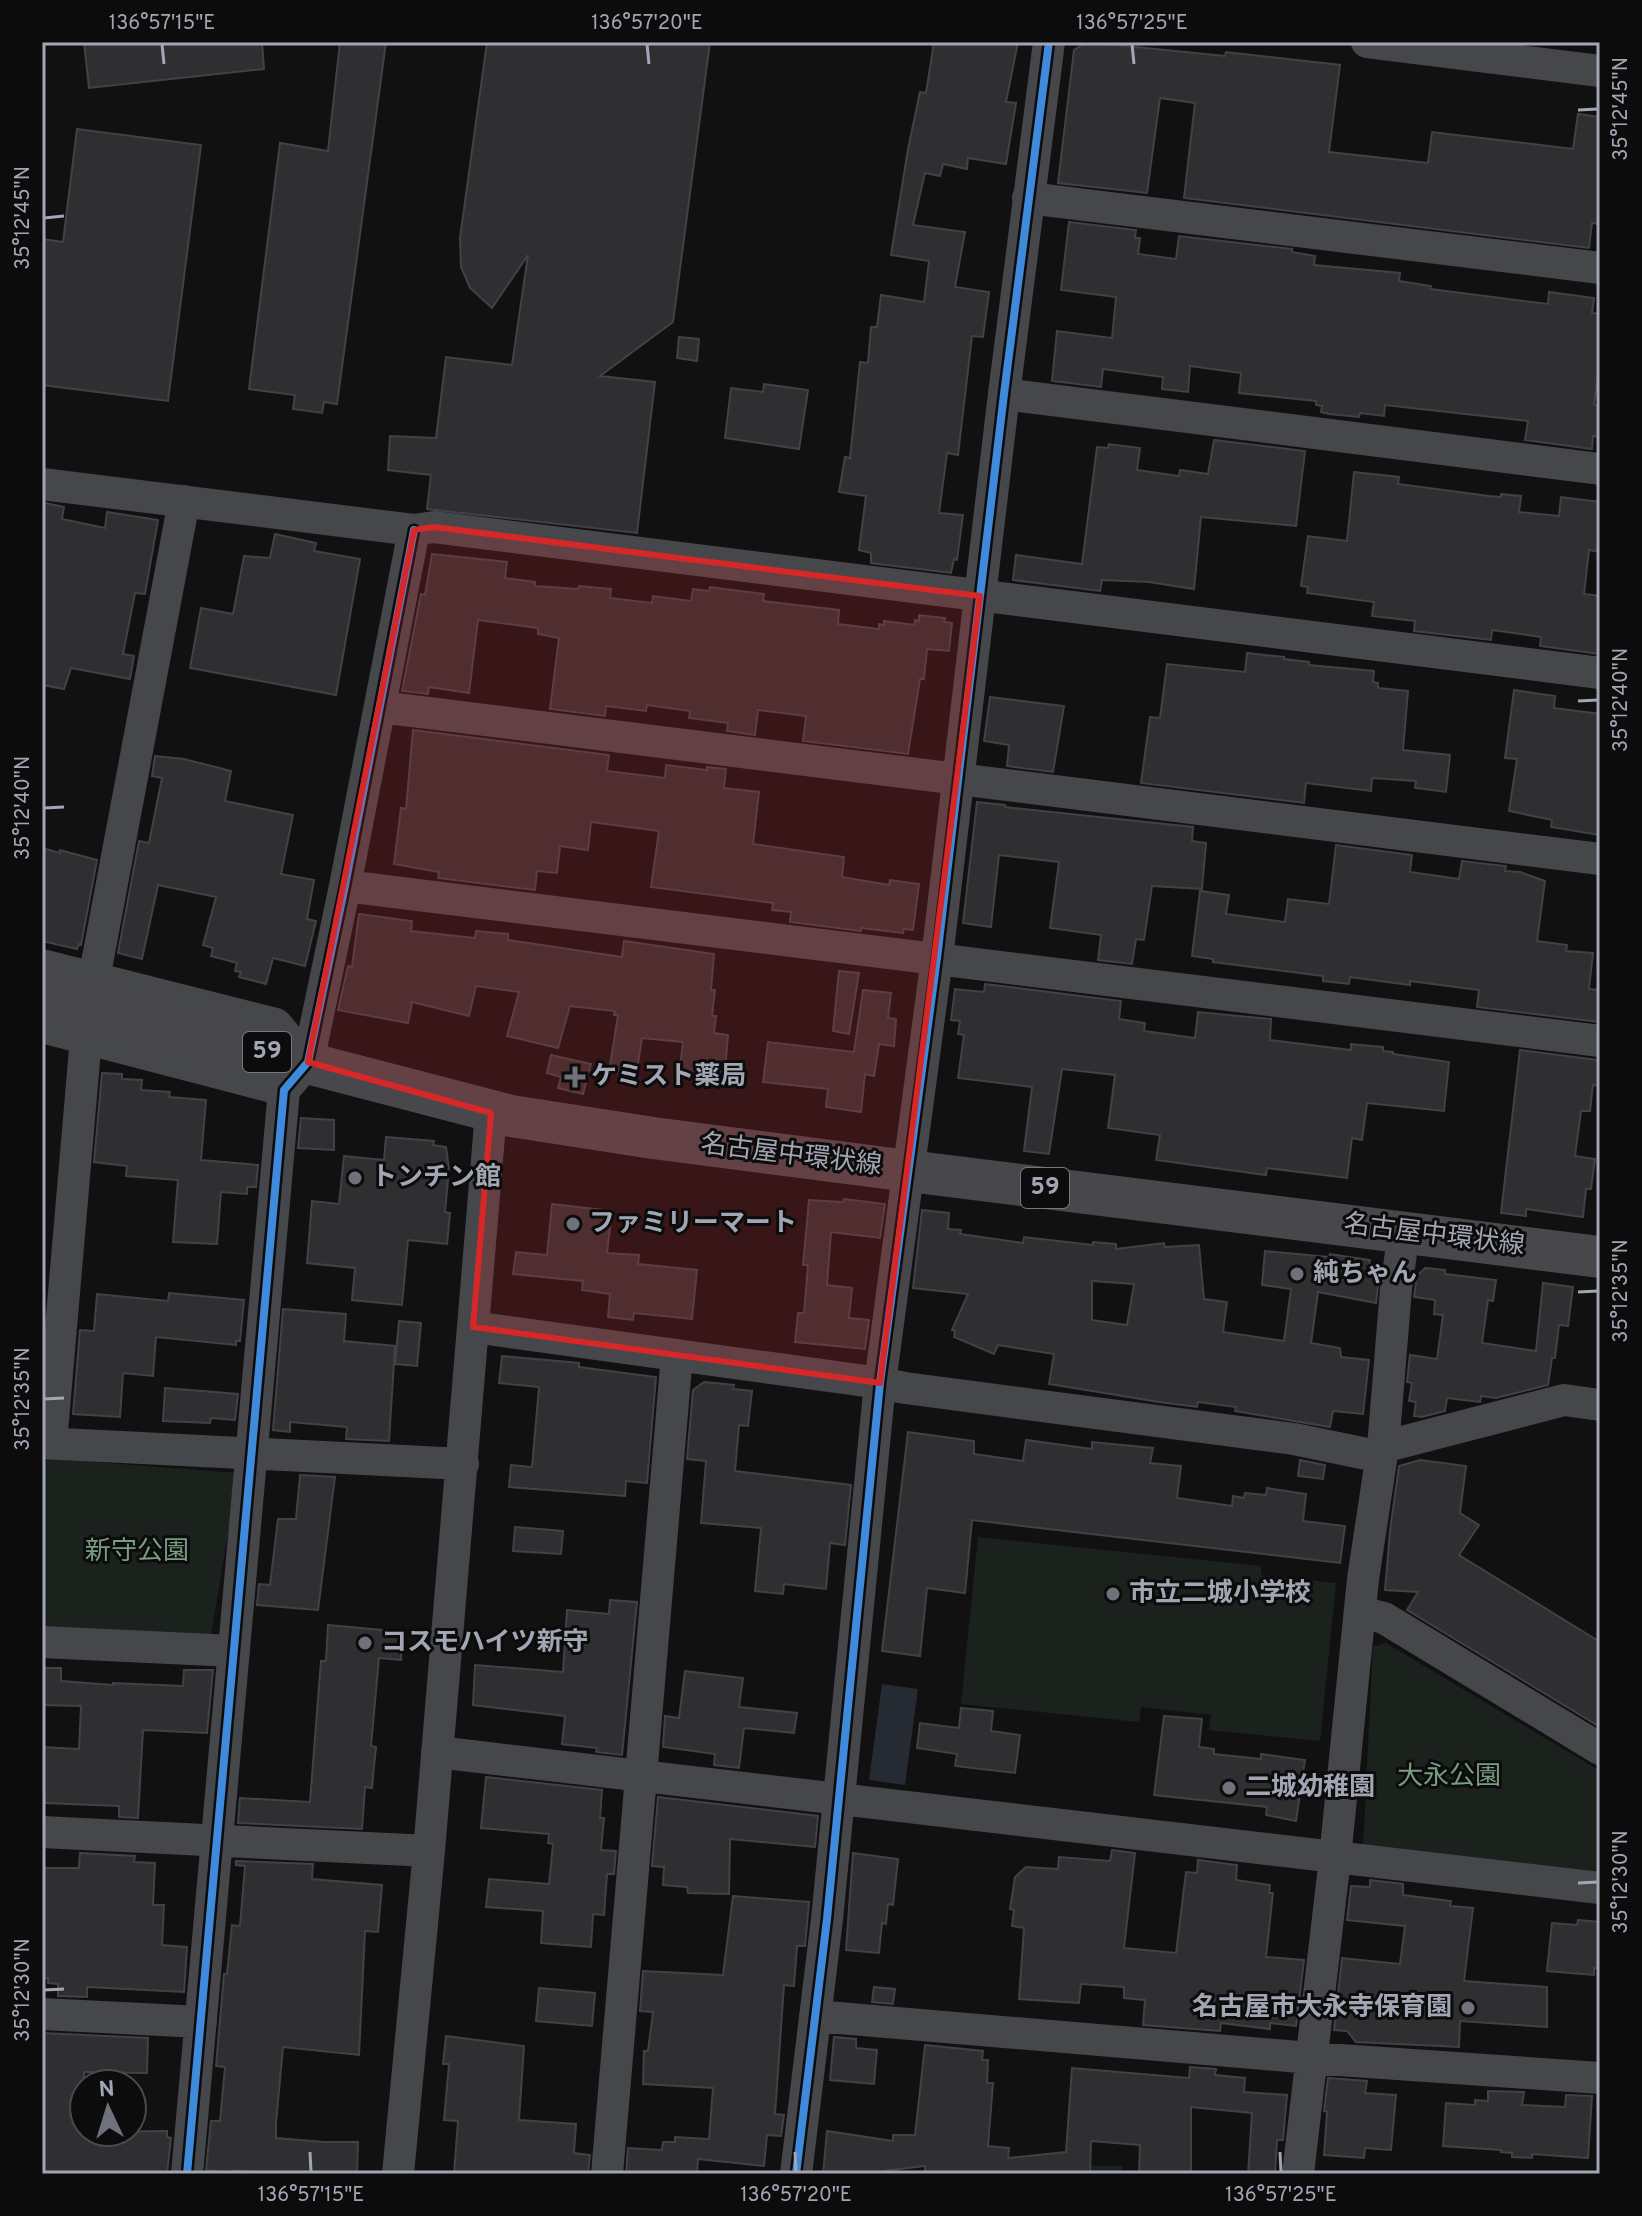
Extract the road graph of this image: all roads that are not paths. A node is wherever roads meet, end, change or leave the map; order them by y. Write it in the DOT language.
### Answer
graph roads {
  1 [pos="1049,42"];
  2 [pos="1367,42"];
  3 [pos="1600,71"];
  4 [pos="1028,198"];
  5 [pos="1600,268"];
  6 [pos="1004,394"];
  7 [pos="1600,469"];
  8 [pos="42,484"];
  9 [pos="184,501"];
  10 [pos="414,530"];
  11 [pos="980,596"];
  12 [pos="1600,673"];
  13 [pos="380,707"];
  14 [pos="959,780"];
  15 [pos="1600,859"];
  16 [pos="345,886"];
  17 [pos="937,958"];
  18 [pos="42,965"];
  19 [pos="94,979"];
  20 [pos="42,994"];
  21 [pos="42,1027"];
  22 [pos="86,1038"];
  23 [pos="1600,1041"];
  24 [pos="296,1076"];
  25 [pos="491,1112"];
  26 [pos="909,1171"];
  27 [pos="1404,1231"];
  28 [pos="1599,1250"];
  29 [pos="473,1327"];
  30 [pos="677,1355"];
  31 [pos="880,1383"];
  32 [pos="1600,1405"];
  33 [pos="47,1443"];
  34 [pos="1382,1452"];
  35 [pos="251,1455"];
  36 [pos="463,1464"];
  37 [pos="1360,1612"];
  38 [pos="42,1642"];
  39 [pos="234,1651"];
  40 [pos="1600,1749"];
  41 [pos="437,1752"];
  42 [pos="641,1777"];
  43 [pos="839,1800"];
  44 [pos="42,1832"];
  45 [pos="217,1841"];
  46 [pos="429,1851"];
  47 [pos="1335,1858"];
  48 [pos="1600,1888"];
  49 [pos="42,2014"];
  50 [pos="815,2016"];
  51 [pos="201,2022"];
  52 [pos="1311,2058"];
  53 [pos="1600,2078"];
  54 [pos="187,2174"];
  55 [pos="398,2174"];
  56 [pos="607,2174"];
  57 [pos="796,2174"];
  58 [pos="1298,2174"];
  1 -- 4 [label="street"];
  2 -- 3 [label="street"];
  4 -- 5 [label="street"];
  4 -- 6 [label="street"];
  6 -- 7 [label="street"];
  6 -- 11 [label="street"];
  8 -- 9 [label="street"];
  9 -- 10 [label="street"];
  9 -- 19 [label="street"];
  10 -- 11 [label="street"];
  10 -- 13 [label="street"];
  11 -- 12 [label="street"];
  11 -- 14 [label="street"];
  13 -- 14 [label="street"];
  13 -- 16 [label="street"];
  14 -- 15 [label="street"];
  14 -- 17 [label="street"];
  16 -- 17 [label="street"];
  16 -- 24 [label="street"];
  17 -- 23 [label="street"];
  17 -- 26 [label="street"];
  18 -- 19 [label="street"];
  19 -- 24 [label="street"];
  20 -- 24 [label="main road, 名古屋中環状線 / 59"];
  21 -- 22 [label="street"];
  22 -- 24 [label="street"];
  22 -- 33 [label="street"];
  24 -- 25 [label="main road, 名古屋中環状線 / 59"];
  24 -- 35 [label="street"];
  25 -- 26 [label="main road, 名古屋中環状線 / 59"];
  25 -- 29 [label="street"];
  26 -- 27 [label="main road, 名古屋中環状線 / 59"];
  26 -- 31 [label="street"];
  27 -- 28 [label="main road, 名古屋中環状線 / 59"];
  27 -- 34 [label="street"];
  29 -- 30 [label="street"];
  29 -- 36 [label="street"];
  30 -- 31 [label="street"];
  30 -- 42 [label="street"];
  31 -- 34 [label="street"];
  31 -- 43 [label="street"];
  32 -- 34 [label="street"];
  33 -- 35 [label="street"];
  34 -- 37 [label="street"];
  35 -- 36 [label="street"];
  35 -- 39 [label="street"];
  36 -- 41 [label="street"];
  37 -- 40 [label="street"];
  37 -- 47 [label="street"];
  38 -- 39 [label="street"];
  39 -- 45 [label="street"];
  41 -- 42 [label="street"];
  41 -- 46 [label="street"];
  42 -- 43 [label="street"];
  42 -- 56 [label="street"];
  43 -- 47 [label="street"];
  43 -- 50 [label="street"];
  44 -- 45 [label="street"];
  45 -- 46 [label="street"];
  45 -- 51 [label="street"];
  46 -- 55 [label="street"];
  47 -- 48 [label="street"];
  47 -- 52 [label="street"];
  49 -- 51 [label="street"];
  50 -- 52 [label="street"];
  50 -- 57 [label="street"];
  51 -- 54 [label="street"];
  52 -- 53 [label="street"];
  52 -- 58 [label="street"];
}
